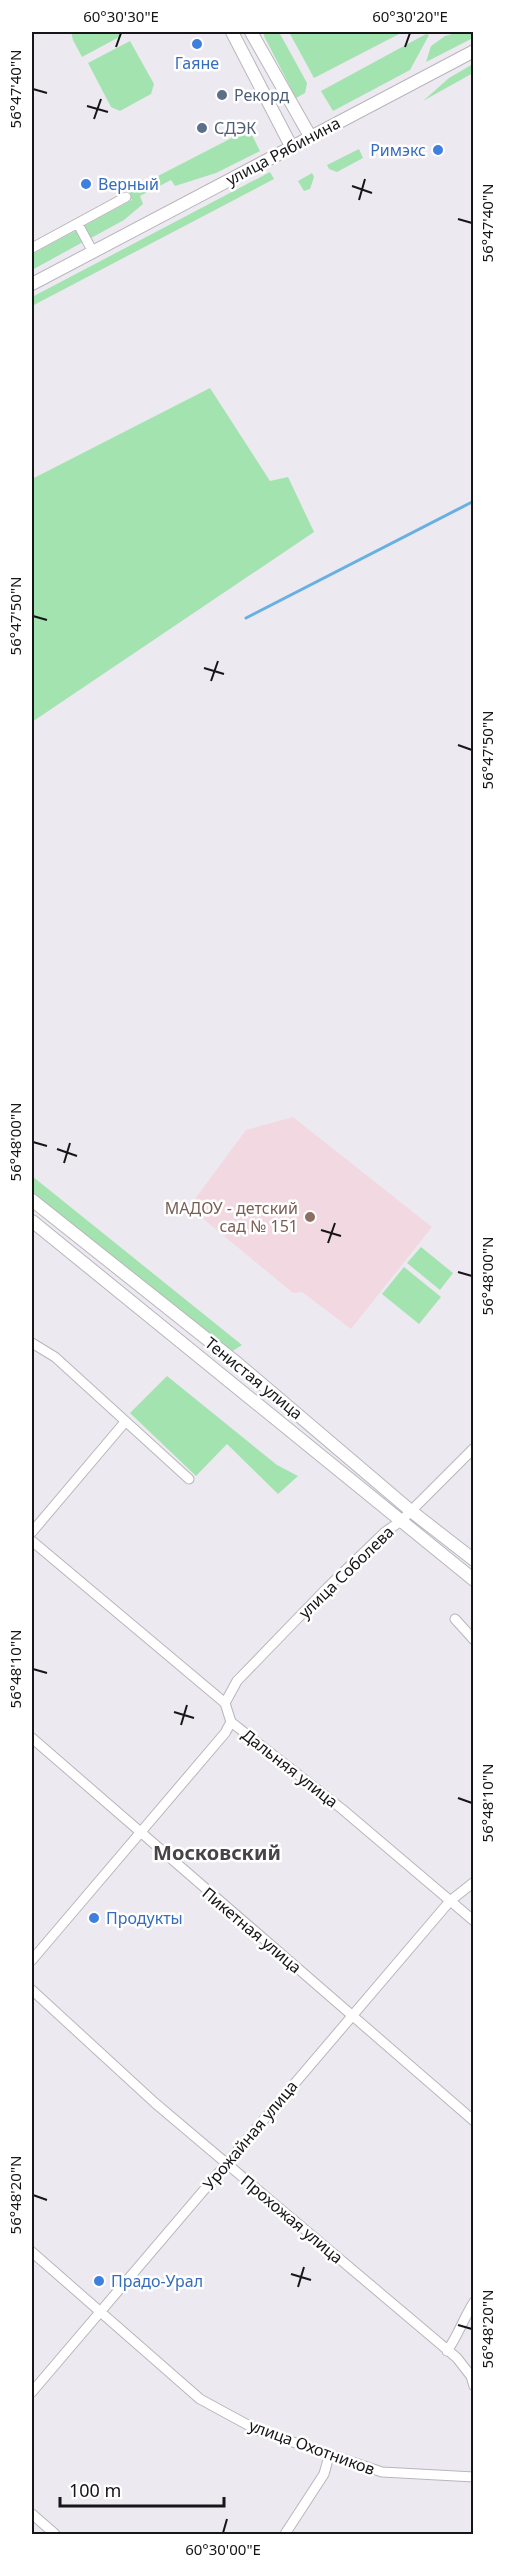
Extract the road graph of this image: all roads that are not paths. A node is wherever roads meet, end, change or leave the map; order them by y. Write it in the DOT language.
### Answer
graph roads {
  1 [pos="232,32"];
  2 [pos="254,34"];
  3 [pos="474,51"];
  4 [pos="310,136"];
  5 [pos="291,146"];
  6 [pos="126,197"];
  7 [pos="78,224"];
  8 [pos="32,248"];
  9 [pos="93,252"];
  10 [pos="32,284"];
  11 [pos="32,1200"];
  12 [pos="32,1221"];
  13 [pos="32,1343"];
  14 [pos="125,1422"];
  15 [pos="474,1448"];
  16 [pos="189,1479"];
  17 [pos="411,1511"];
  18 [pos="401,1521"];
  19 [pos="32,1532"];
  20 [pos="32,1541"];
  21 [pos="474,1560"];
  22 [pos="474,1580"];
  23 [pos="454,1619"];
  24 [pos="474,1641"];
  25 [pos="225,1703"];
  26 [pos="231,1722"];
  27 [pos="32,1738"];
  28 [pos="140,1832"];
  29 [pos="474,1882"];
  30 [pos="450,1901"];
  31 [pos="474,1921"];
  32 [pos="32,1960"];
  33 [pos="32,1990"];
  34 [pos="351,2017"];
  35 [pos="474,2121"];
  36 [pos="226,2163"];
  37 [pos="32,2252"];
  38 [pos="474,2302"];
  39 [pos="100,2310"];
  40 [pos="447,2351"];
  41 [pos="474,2386"];
  42 [pos="32,2392"];
  43 [pos="329,2456"];
  44 [pos="474,2477"];
  45 [pos="32,2514"];
  46 [pos="55,2535"];
  47 [pos="285,2535"];
  1 -- 5 [label="main road"];
  2 -- 4 [label="main road"];
  3 -- 4 [label="main road, улица Рябинина"];
  4 -- 5 [label="main road, улица Рябинина"];
  5 -- 9 [label="main road, улица Рябинина"];
  6 -- 7 [label="street"];
  7 -- 8 [label="street"];
  7 -- 9 [label="street"];
  9 -- 10 [label="main road, улица Рябинина"];
  11 -- 17 [label="main road, Тенистая улица"];
  12 -- 18 [label="main road, Тенистая улица"];
  13 -- 14 [label="street"];
  14 -- 16 [label="street"];
  14 -- 19 [label="street"];
  15 -- 17 [label="street, улица Соболева"];
  17 -- 18 [label="street, улица Соболева"];
  17 -- 21 [label="main road, Тенистая улица"];
  18 -- 22 [label="main road, Тенистая улица"];
  18 -- 25 [label="street, улица Соболева"];
  20 -- 25 [label="street"];
  23 -- 24 [label="street"];
  25 -- 26 [label="street, Дальняя улица"];
  26 -- 28 [label="street"];
  26 -- 30 [label="street, Дальняя улица"];
  27 -- 28 [label="street, Пикетная улица"];
  28 -- 32 [label="street"];
  28 -- 34 [label="street, Пикетная улица"];
  29 -- 30 [label="street, Урожайная улица"];
  30 -- 31 [label="street, Дальняя улица"];
  30 -- 34 [label="street, Урожайная улица"];
  33 -- 36 [label="street, Прохожая улица"];
  34 -- 35 [label="street, Пикетная улица"];
  34 -- 36 [label="street, Урожайная улица"];
  36 -- 39 [label="street, Урожайная улица"];
  36 -- 40 [label="street, Прохожая улица"];
  37 -- 39 [label="street, улица Охотников"];
  38 -- 40 [label="street"];
  39 -- 42 [label="street, Урожайная улица"];
  39 -- 43 [label="street, улица Охотников"];
  40 -- 41 [label="street, Прохожая улица"];
  43 -- 44 [label="street, улица Охотников"];
  43 -- 47 [label="street"];
  45 -- 46 [label="street"];
}
